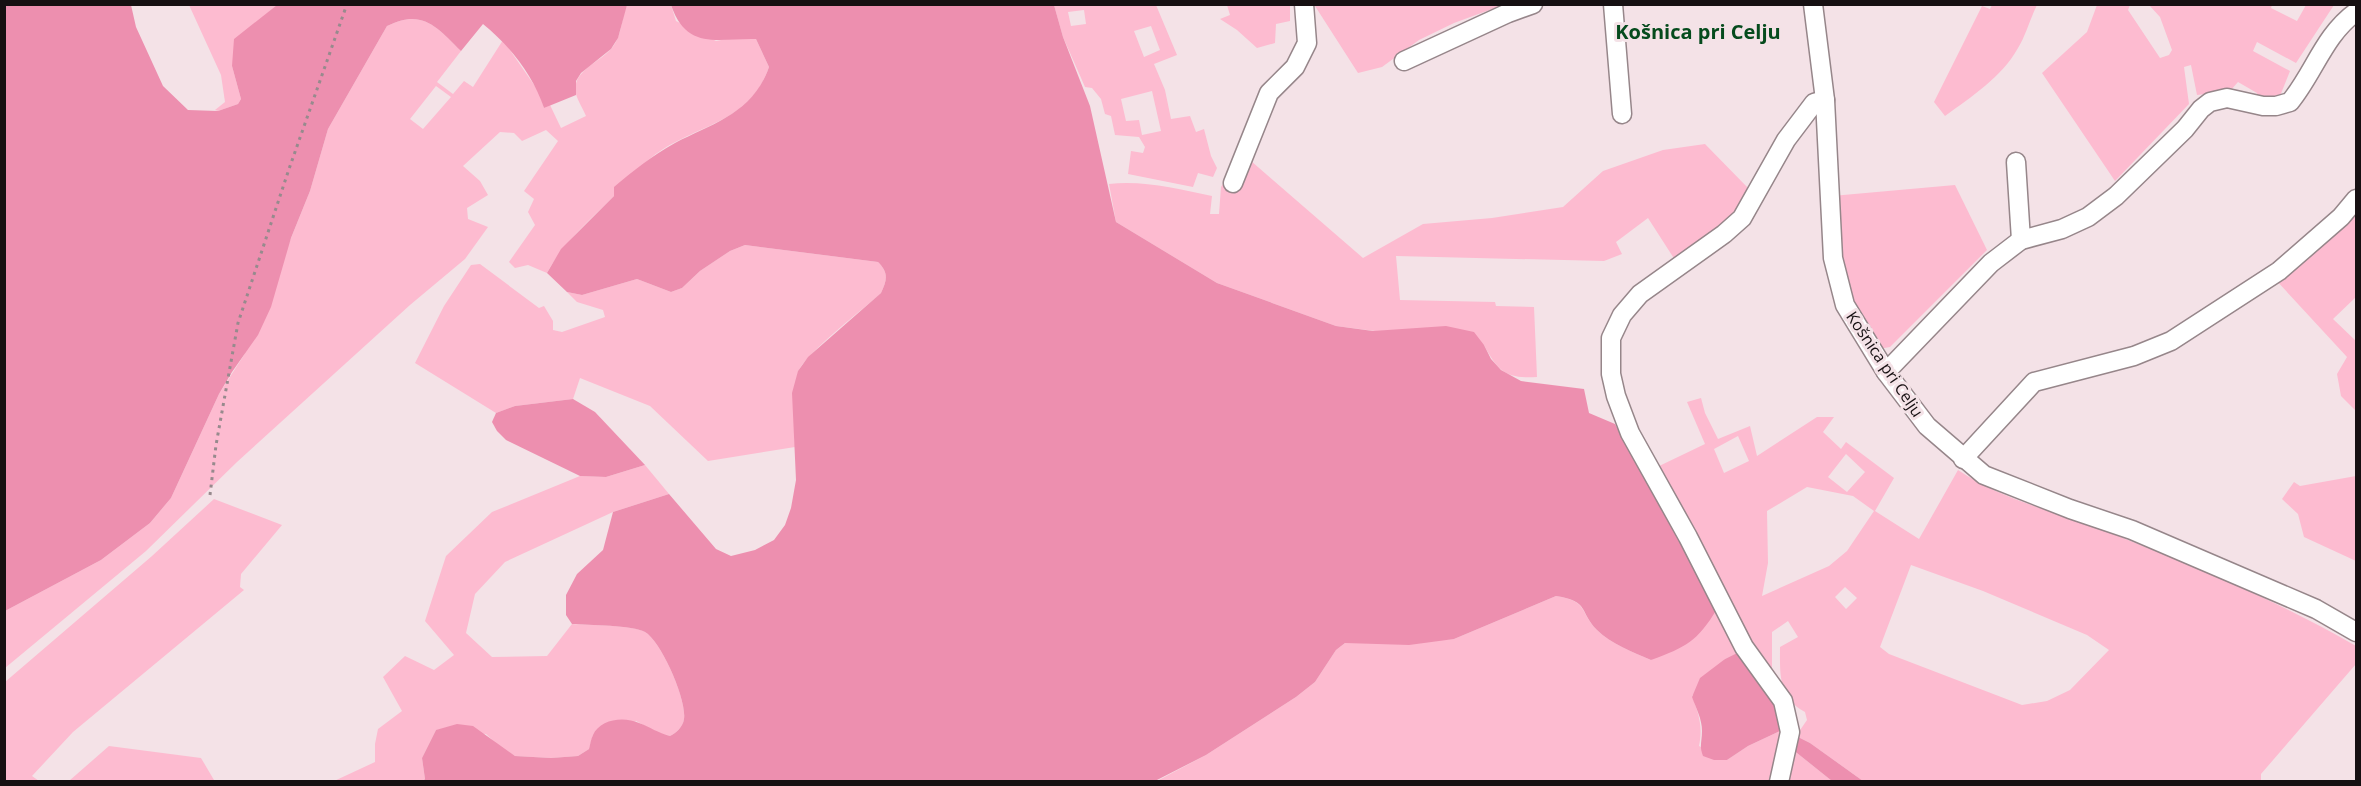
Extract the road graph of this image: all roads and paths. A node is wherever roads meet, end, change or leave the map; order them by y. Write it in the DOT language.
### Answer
graph roads {
  1 [pos="347,4"];
  2 [pos="1304,4"];
  3 [pos="1533,4"];
  4 [pos="1613,4"];
  5 [pos="1813,4"];
  6 [pos="2356,12"];
  7 [pos="1404,61"];
  8 [pos="1825,100"];
  9 [pos="1622,114"];
  10 [pos="2016,162"];
  11 [pos="1233,183"];
  12 [pos="2356,199"];
  13 [pos="2022,240"];
  14 [pos="1886,372"];
  15 [pos="1963,459"];
  16 [pos="210,495"];
  17 [pos="2356,632"];
  18 [pos="1779,782"];
  1 -- 16 [label="path"];
  2 -- 11 [label="street"];
  3 -- 7 [label="street"];
  4 -- 9 [label="street"];
  5 -- 8 [label="street, Košnica pri Celju"];
  6 -- 13 [label="street"];
  8 -- 14 [label="street, Košnica pri Celju"];
  8 -- 18 [label="street"];
  10 -- 13 [label="street"];
  12 -- 15 [label="street"];
  13 -- 14 [label="street"];
  14 -- 15 [label="street, Košnica pri Celju"];
  15 -- 17 [label="street, Košnica pri Celju"];
}
